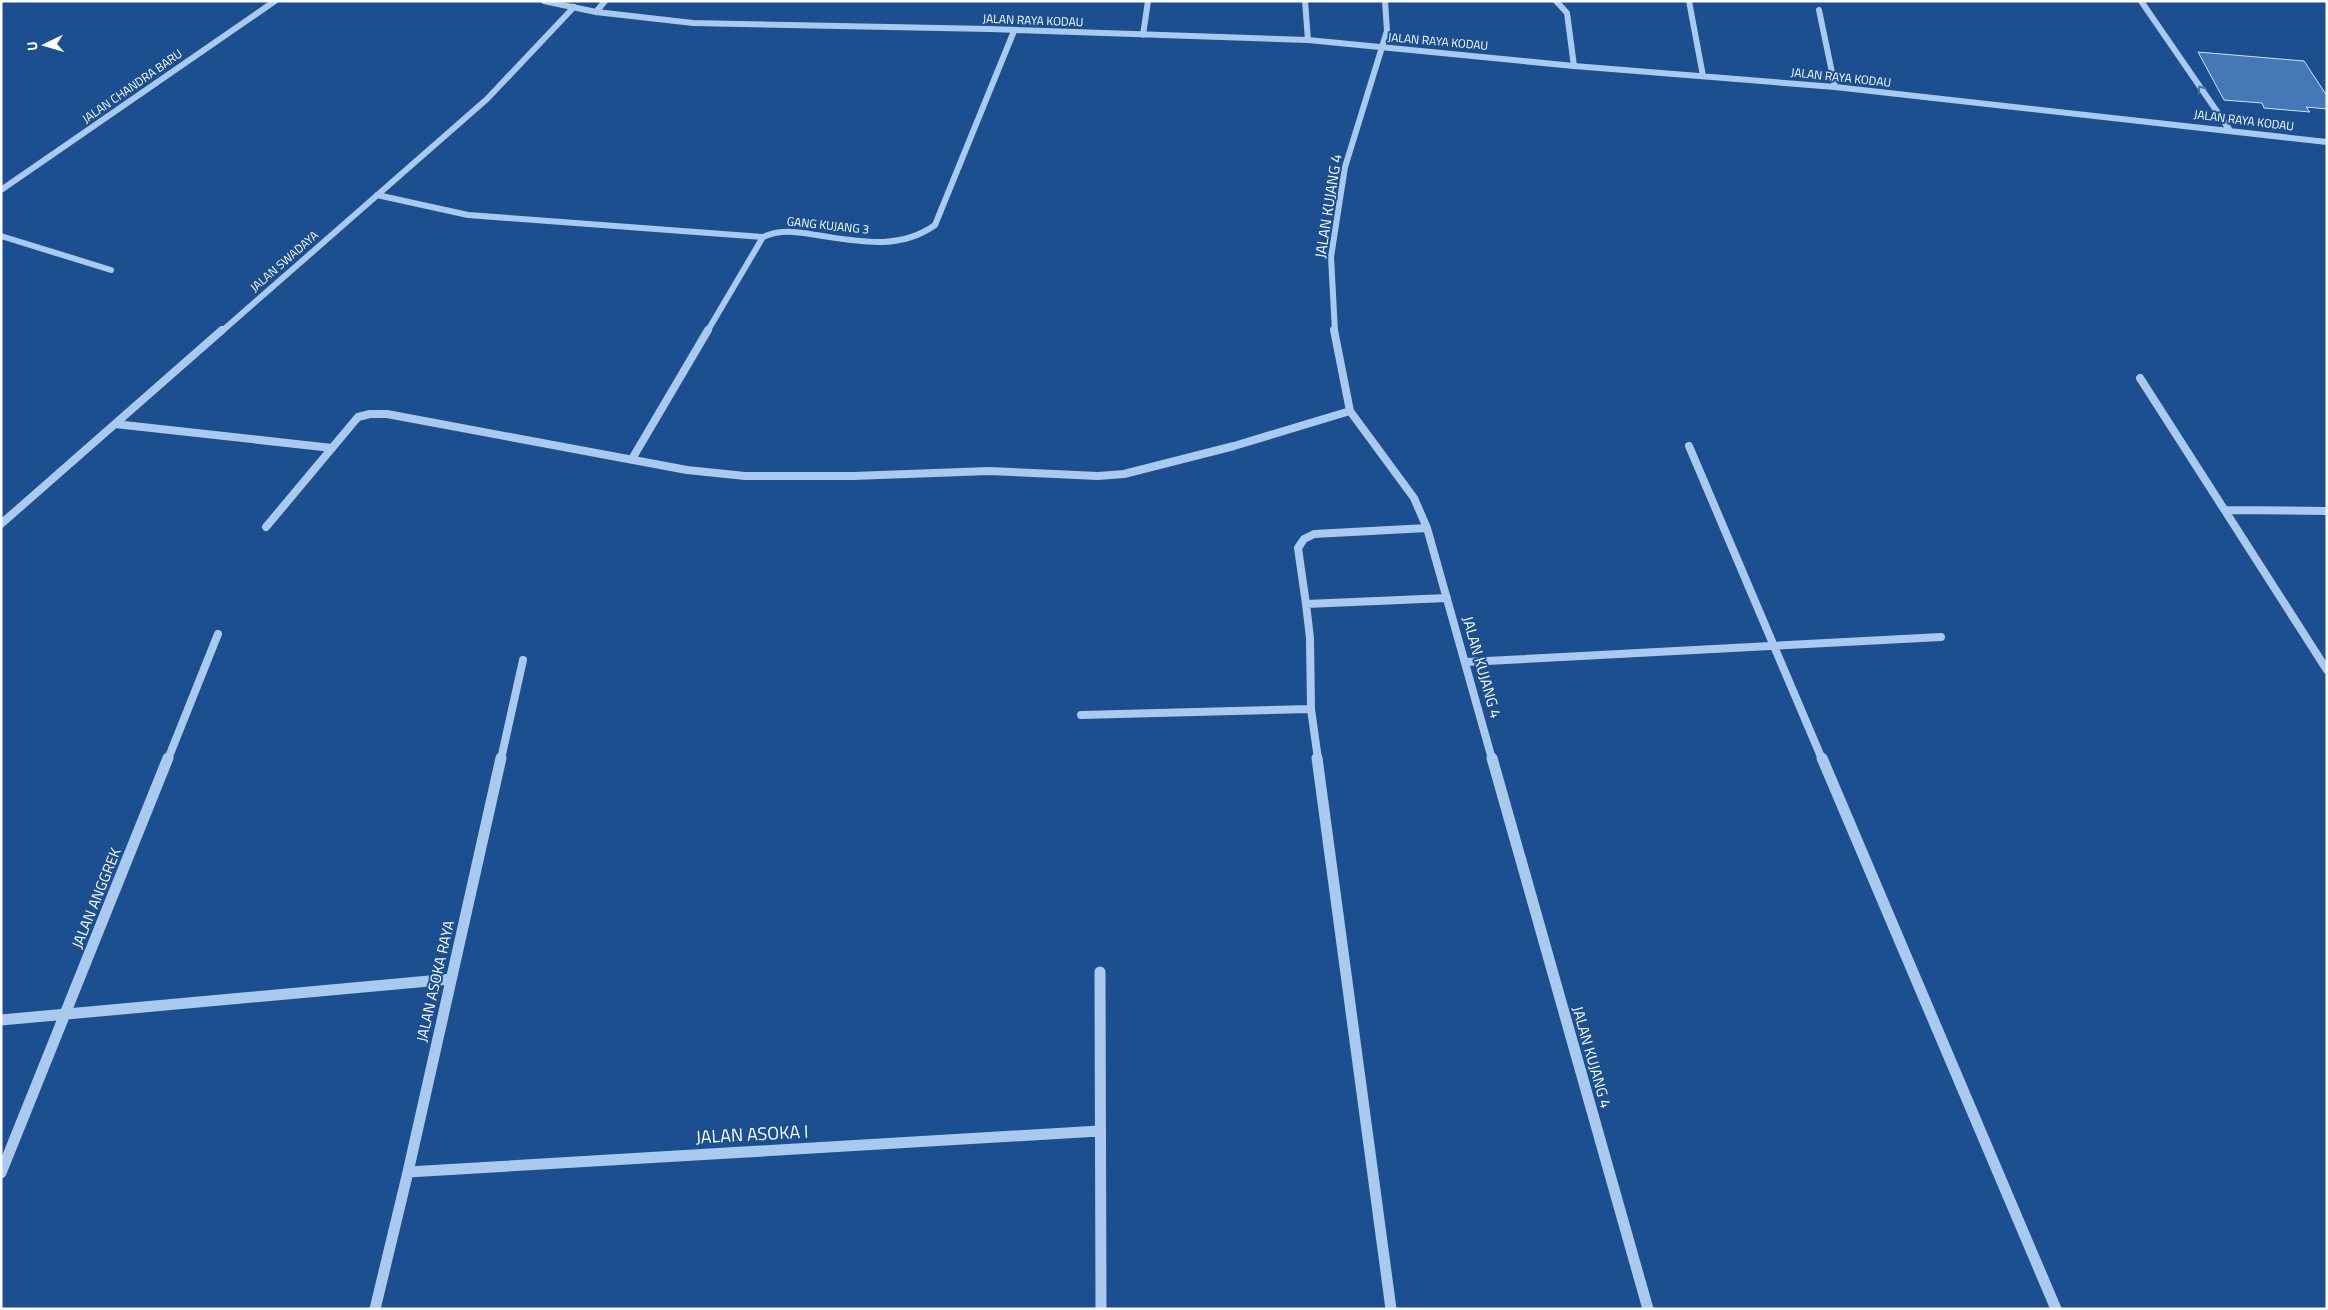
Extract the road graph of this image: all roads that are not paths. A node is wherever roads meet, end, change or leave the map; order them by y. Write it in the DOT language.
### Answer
graph roads {
  1 [pos="275,1"];
  2 [pos="544,1"];
  3 [pos="605,1"];
  4 [pos="1148,1"];
  5 [pos="1305,1"];
  6 [pos="1385,1"];
  7 [pos="1556,1"];
  8 [pos="1689,1"];
  9 [pos="2140,1"];
  10 [pos="574,8"];
  11 [pos="1819,10"];
  12 [pos="596,12"];
  13 [pos="1014,31"];
  14 [pos="1143,35"];
  15 [pos="1308,40"];
  16 [pos="1383,47"];
  17 [pos="1574,66"];
  18 [pos="1703,76"];
  19 [pos="1835,86"];
  20 [pos="2229,129"];
  21 [pos="2327,142"];
  22 [pos="1,190"];
  23 [pos="377,195"];
  24 [pos="1,236"];
  25 [pos="763,238"];
  26 [pos="112,270"];
  27 [pos="2140,378"];
  28 [pos="1350,411"];
  29 [pos="115,424"];
  30 [pos="1689,446"];
  31 [pos="332,448"];
  32 [pos="632,459"];
  33 [pos="2224,510"];
  34 [pos="2327,511"];
  35 [pos="1,524"];
  36 [pos="266,527"];
  37 [pos="1428,528"];
  38 [pos="1447,598"];
  39 [pos="1306,604"];
  40 [pos="218,634"];
  41 [pos="1942,637"];
  42 [pos="1773,645"];
  43 [pos="523,660"];
  44 [pos="1467,662"];
  45 [pos="2327,670"];
  46 [pos="1312,709"];
  47 [pos="1081,715"];
  48 [pos="1100,972"];
  49 [pos="451,979"];
  50 [pos="66,1014"];
  51 [pos="1,1020"];
  52 [pos="1099,1131"];
  53 [pos="408,1172"];
  54 [pos="1,1173"];
  55 [pos="374,1309"];
  56 [pos="1101,1309"];
  57 [pos="1391,1309"];
  58 [pos="1648,1309"];
  59 [pos="2056,1309"];
  1 -- 22 [label="street, JALAN CHANDRA BARU"];
  2 -- 10 [label="street, JALAN RAYA KODAU"];
  3 -- 12 [label="street"];
  4 -- 14 [label="street"];
  5 -- 15 [label="street"];
  6 -- 16 [label="street, JALAN KUJANG 4"];
  7 -- 17 [label="street"];
  8 -- 18 [label="street"];
  20 -- 9 [label="street, one-way"];
  10 -- 12 [label="street, JALAN RAYA KODAU"];
  10 -- 23 [label="street, JALAN SWADAYA"];
  11 -- 19 [label="street"];
  12 -- 13 [label="street, JALAN RAYA KODAU"];
  13 -- 14 [label="street, JALAN RAYA KODAU"];
  13 -- 25 [label="street, GANG KUJANG 3"];
  14 -- 15 [label="street, JALAN RAYA KODAU"];
  15 -- 16 [label="street, JALAN RAYA KODAU"];
  16 -- 17 [label="street, JALAN RAYA KODAU"];
  16 -- 28 [label="street, JALAN KUJANG 4"];
  17 -- 18 [label="street, JALAN RAYA KODAU"];
  18 -- 19 [label="street, JALAN RAYA KODAU"];
  19 -- 20 [label="street, JALAN RAYA KODAU"];
  20 -- 21 [label="street, JALAN RAYA KODAU"];
  23 -- 25 [label="street, GANG KUJANG 3"];
  23 -- 29 [label="street, JALAN SWADAYA"];
  24 -- 26 [label="street"];
  25 -- 32 [label="street"];
  27 -- 33 [label="street"];
  28 -- 32 [label="street"];
  28 -- 37 [label="street, JALAN KUJANG 4"];
  29 -- 31 [label="street"];
  29 -- 35 [label="street, JALAN SWADAYA"];
  30 -- 42 [label="street"];
  31 -- 32 [label="street"];
  31 -- 36 [label="street"];
  33 -- 34 [label="street"];
  33 -- 45 [label="street"];
  37 -- 38 [label="street, JALAN KUJANG 4"];
  37 -- 39 [label="street"];
  38 -- 39 [label="street"];
  38 -- 44 [label="street, JALAN KUJANG 4"];
  39 -- 46 [label="street"];
  40 -- 50 [label="street, JALAN ANGGREK"];
  41 -- 42 [label="street"];
  42 -- 44 [label="street"];
  42 -- 59 [label="street"];
  43 -- 49 [label="street, JALAN ASOKA RAYA"];
  44 -- 58 [label="street, JALAN KUJANG 4"];
  46 -- 47 [label="street"];
  46 -- 57 [label="street"];
  48 -- 52 [label="street"];
  49 -- 50 [label="street"];
  49 -- 53 [label="street, JALAN ASOKA RAYA"];
  50 -- 51 [label="street"];
  50 -- 54 [label="street, JALAN ANGGREK"];
  52 -- 53 [label="street, JALAN ASOKA I"];
  52 -- 56 [label="street"];
  53 -- 55 [label="street, JALAN ASOKA RAYA"];
}
